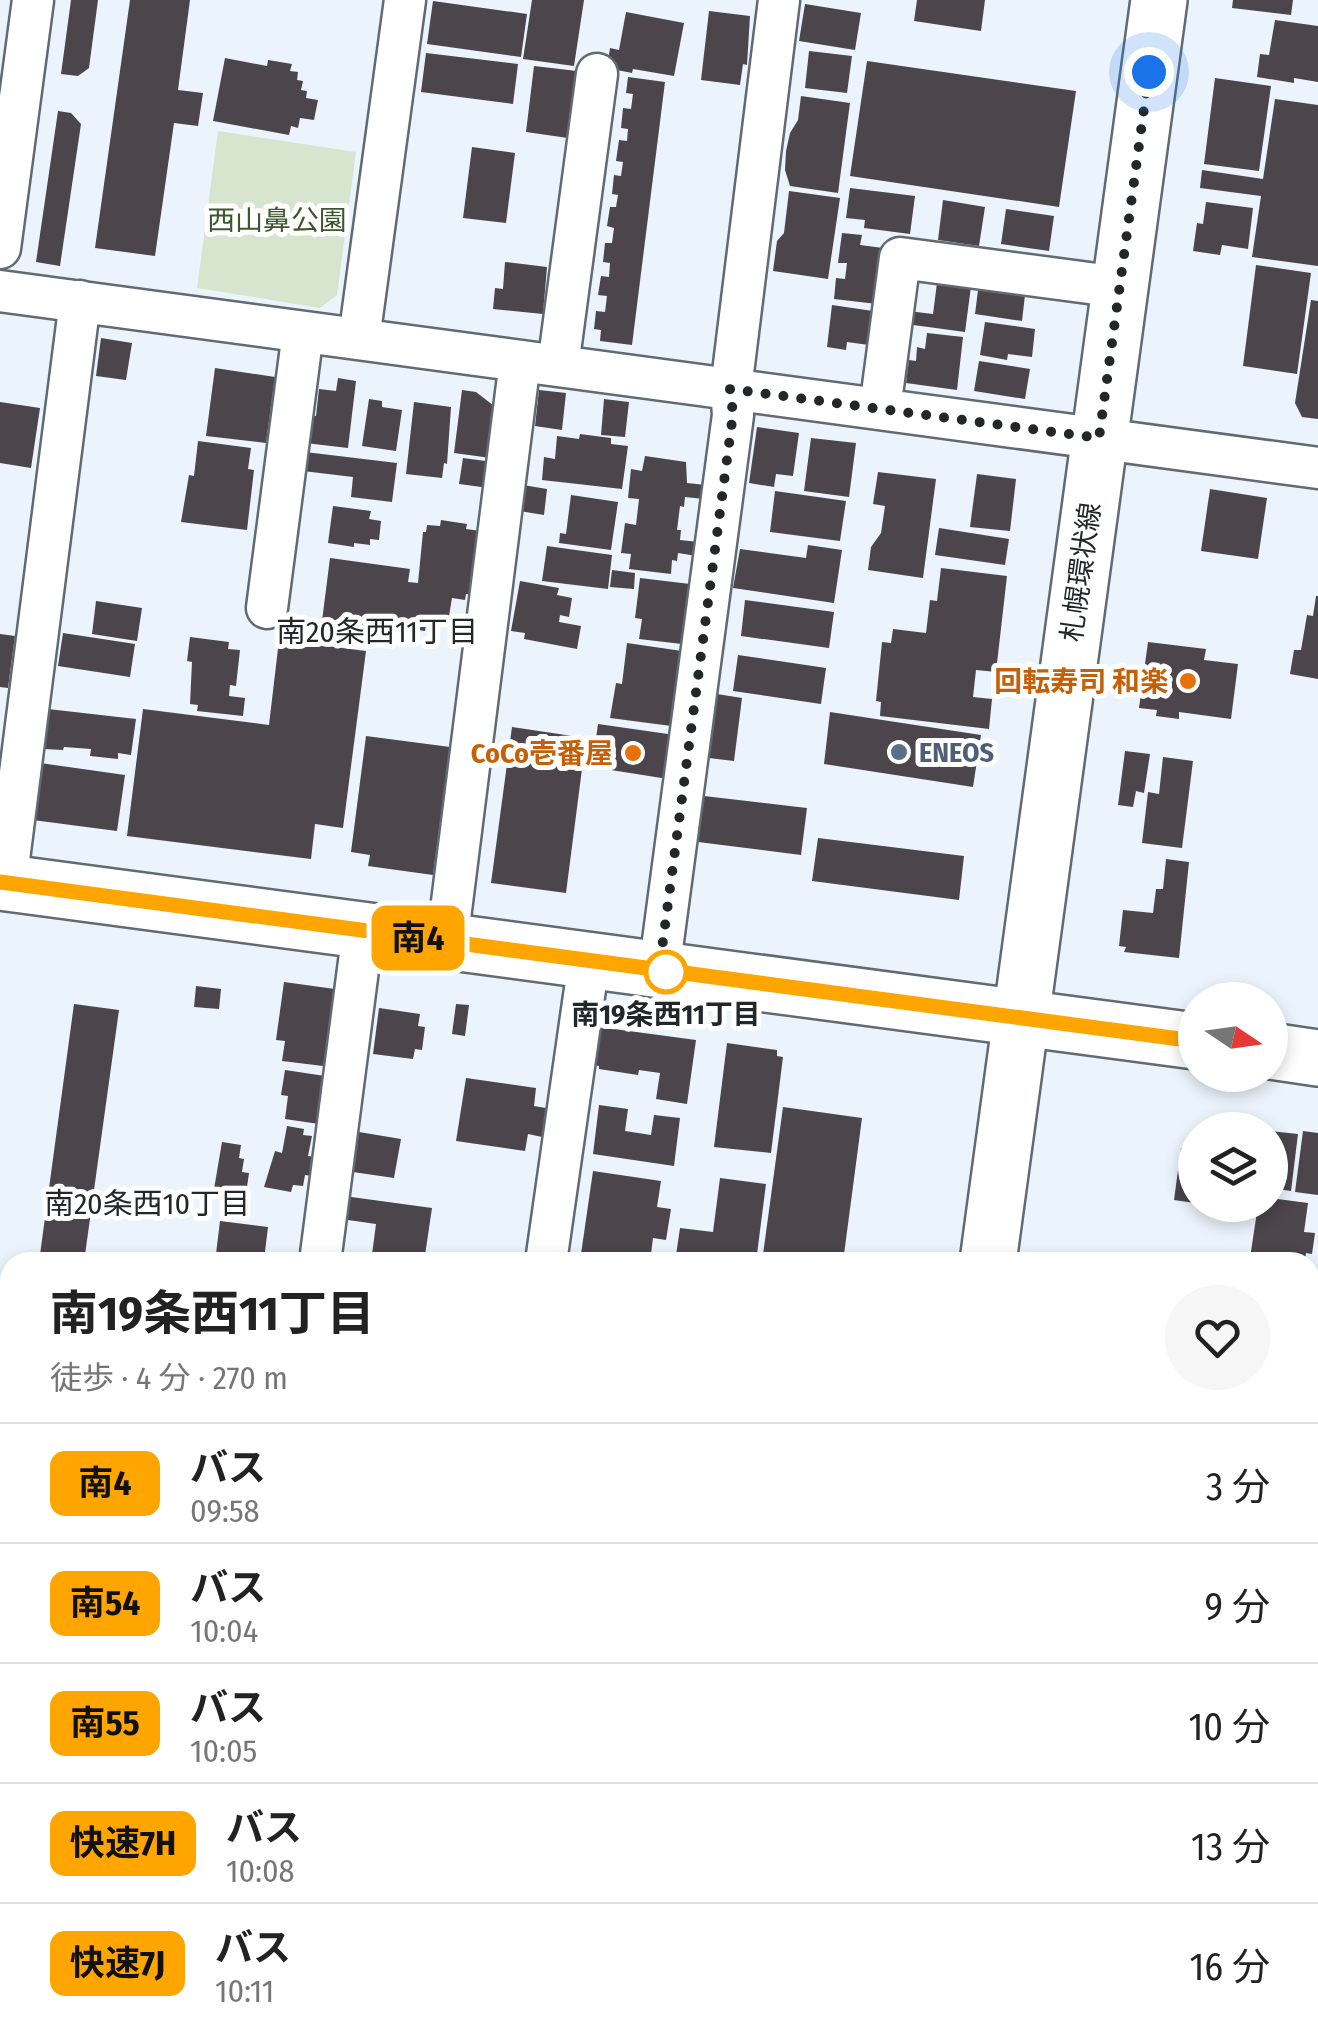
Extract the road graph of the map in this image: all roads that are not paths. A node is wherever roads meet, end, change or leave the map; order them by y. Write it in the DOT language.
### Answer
graph roads {
  1 [pos="33,0"];
  2 [pos="405,0"];
  3 [pos="779,0"];
  4 [pos="1159,0"];
  5 [pos="597,74"];
  6 [pos="0,248"];
  7 [pos="1119,286"];
  8 [pos="0,291"];
  9 [pos="80,302"];
  10 [pos="303,332"];
  11 [pos="359,339"];
  12 [pos="539,363"];
  13 [pos="730,389"];
  14 [pos="880,410"];
  15 [pos="1099,438"];
  16 [pos="1318,468"];
  17 [pos="267,608"];
  18 [pos="3,883"];
  19 [pos="364,931"];
  20 [pos="446,942"];
  21 [pos="590,961"];
  22 [pos="659,971"];
  23 [pos="1020,1018"];
  24 [pos="1178,1040"];
  25 [pos="1288,1054"];
  26 [pos="1318,1058"];
  27 [pos="321,1252"];
  28 [pos="547,1252"];
  29 [pos="989,1252"];
  1 -- 6 [label="street"];
  2 -- 11 [label="street"];
  3 -- 13 [label="street"];
  4 -- 7 [label="main road, 札幌環状線"];
  5 -- 12 [label="street"];
  7 -- 14 [label="street"];
  7 -- 15 [label="main road, 札幌環状線"];
  8 -- 9 [label="street"];
  9 -- 10 [label="street"];
  9 -- 18 [label="street"];
  10 -- 11 [label="street"];
  10 -- 17 [label="street"];
  11 -- 12 [label="street"];
  12 -- 13 [label="street"];
  12 -- 20 [label="street"];
  13 -- 14 [label="street"];
  13 -- 22 [label="street"];
  14 -- 15 [label="street"];
  15 -- 16 [label="street"];
  15 -- 23 [label="main road, 札幌環状線"];
  18 -- 19 [label="main road"];
  19 -- 20 [label="main road"];
  19 -- 27 [label="street"];
  20 -- 21 [label="main road"];
  21 -- 22 [label="main road"];
  21 -- 28 [label="street"];
  22 -- 23 [label="main road"];
  23 -- 24 [label="main road"];
  23 -- 29 [label="main road, 札幌環状線"];
  25 -- 26 [label="main road"];
}
